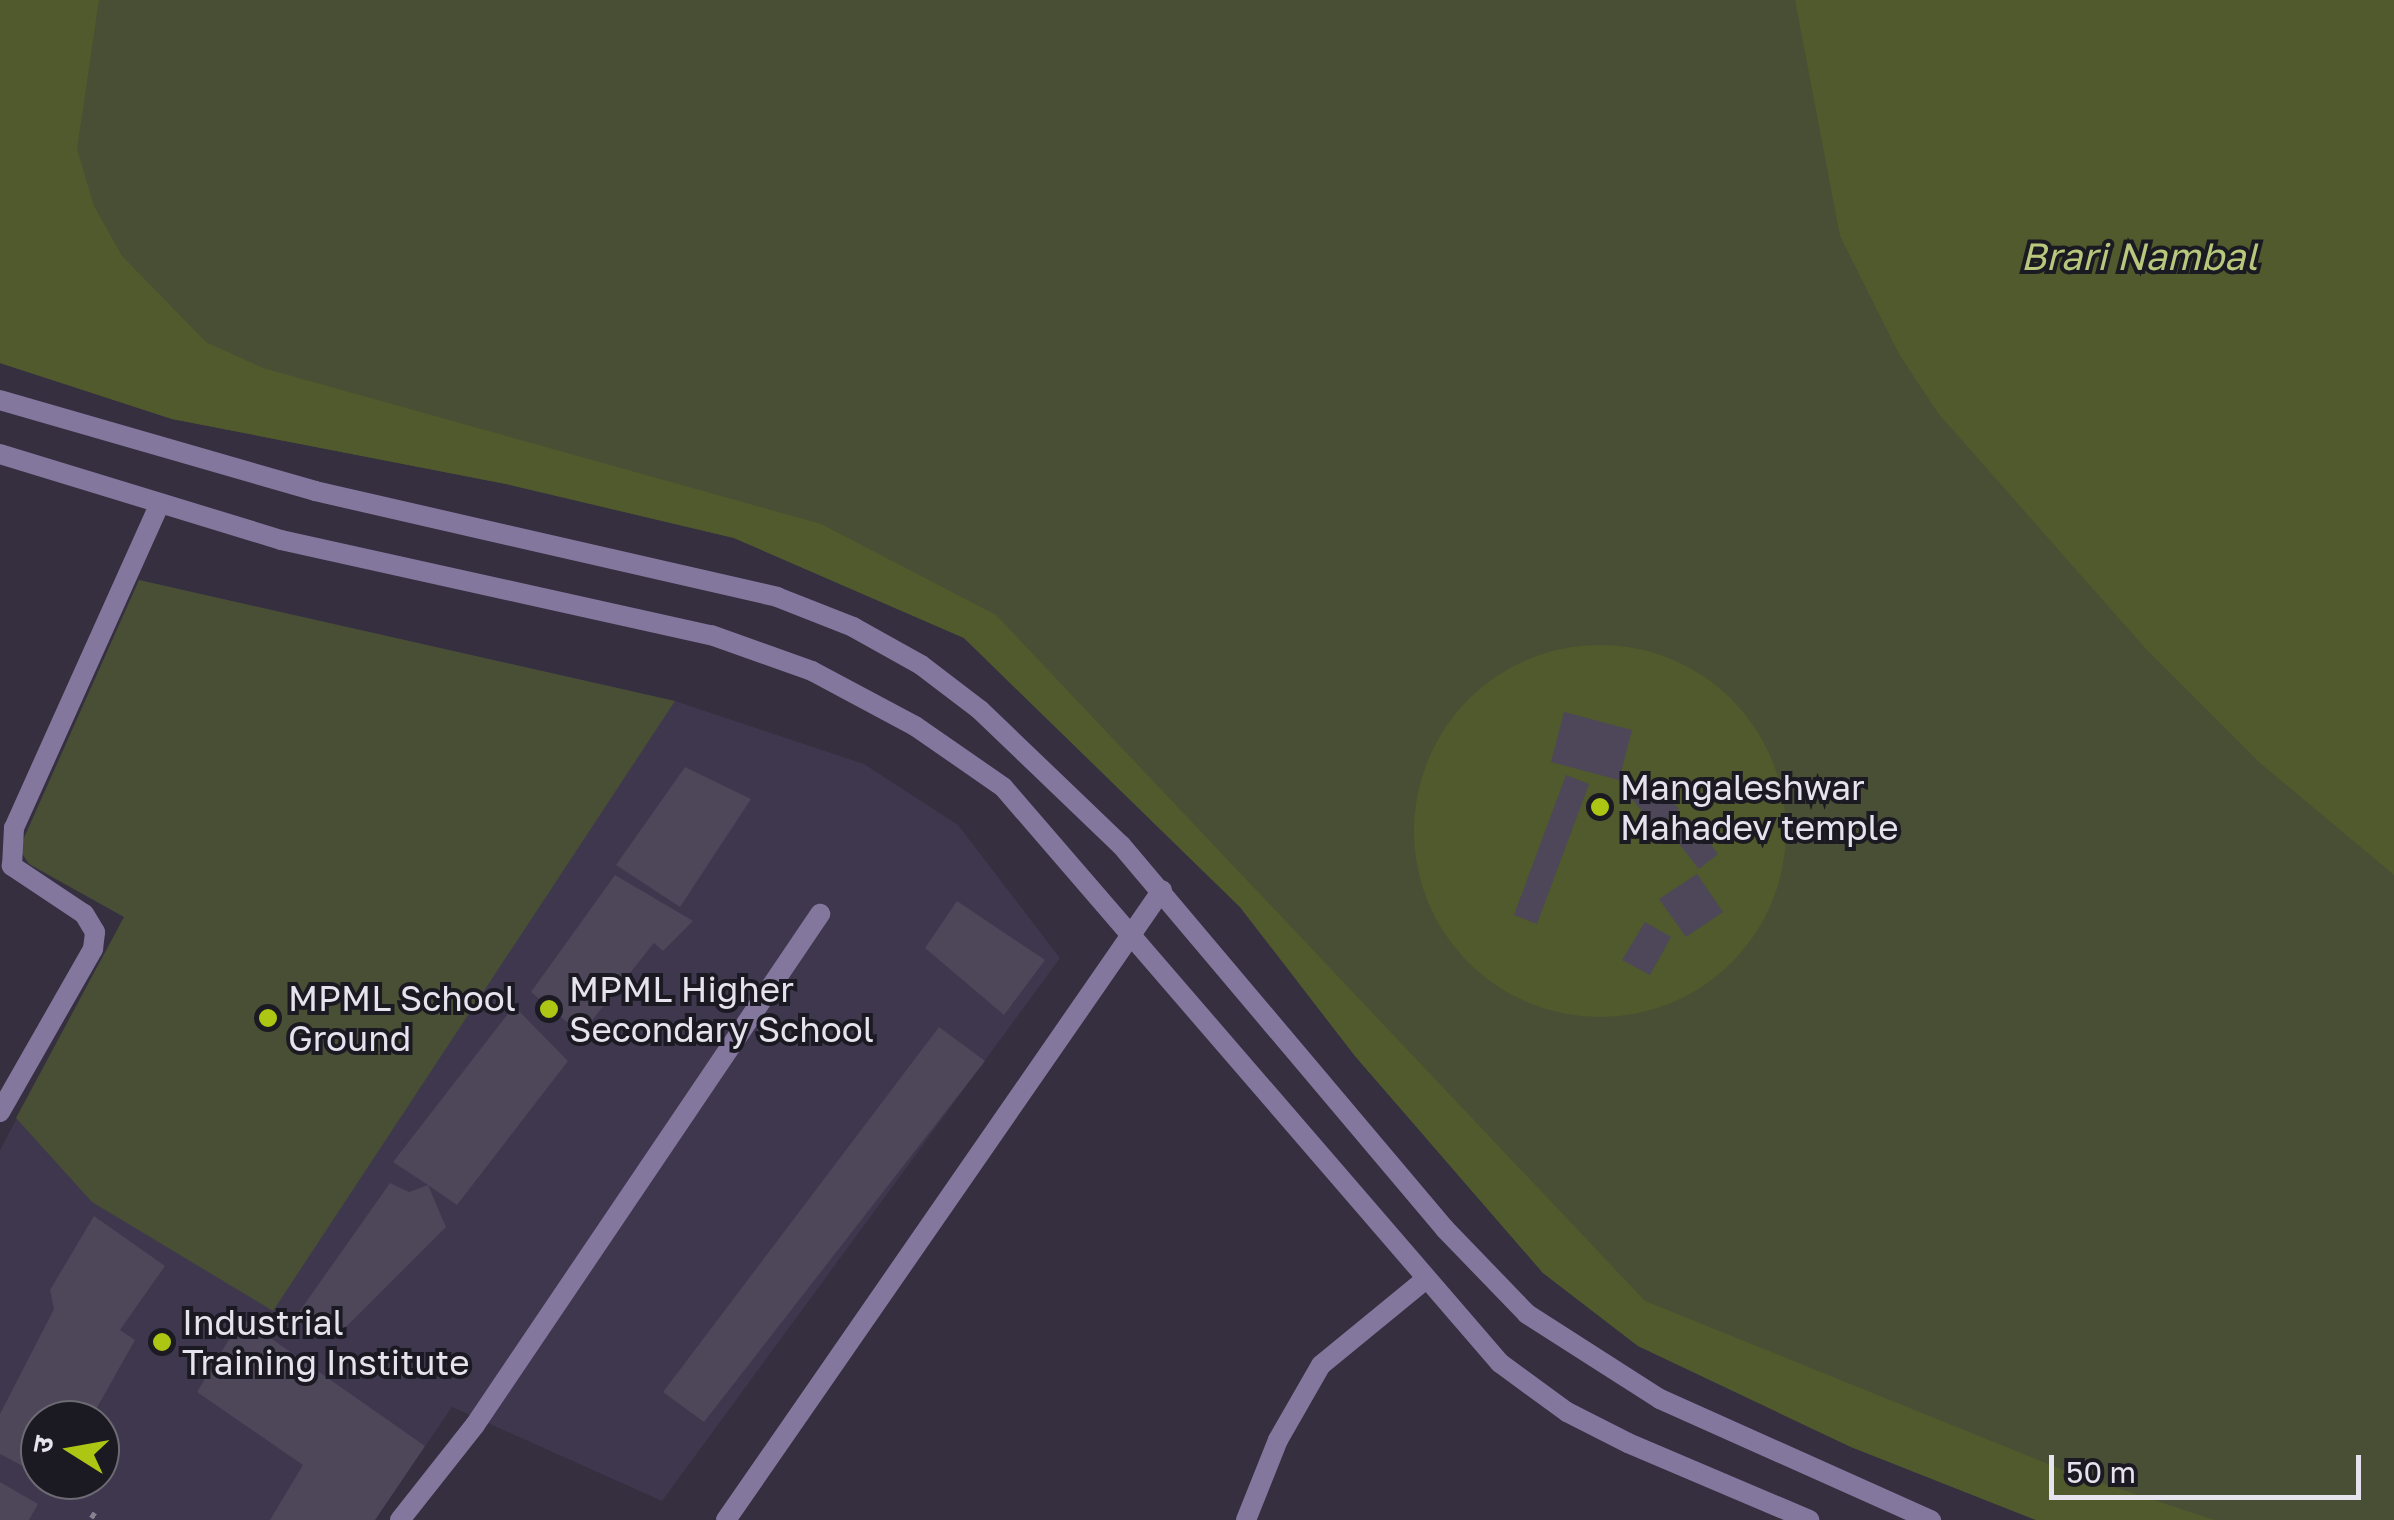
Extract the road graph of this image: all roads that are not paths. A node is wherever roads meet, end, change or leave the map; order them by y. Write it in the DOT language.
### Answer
graph roads {
  1 [pos="0,400"];
  2 [pos="0,454"];
  3 [pos="159,506"];
  4 [pos="1162,890"];
  5 [pos="820,914"];
  6 [pos="1133,934"];
  7 [pos="0,1112"];
  8 [pos="1426,1279"];
  9 [pos="400,1520"];
  10 [pos="726,1520"];
  11 [pos="1246,1520"];
  12 [pos="1809,1520"];
  13 [pos="1931,1520"];
  1 -- 4 [label="street"];
  2 -- 3 [label="street"];
  3 -- 6 [label="street"];
  3 -- 7 [label="street"];
  4 -- 6 [label="street"];
  4 -- 13 [label="street"];
  5 -- 9 [label="street"];
  6 -- 8 [label="street"];
  6 -- 10 [label="street"];
  8 -- 11 [label="street"];
  8 -- 12 [label="street"];
}
